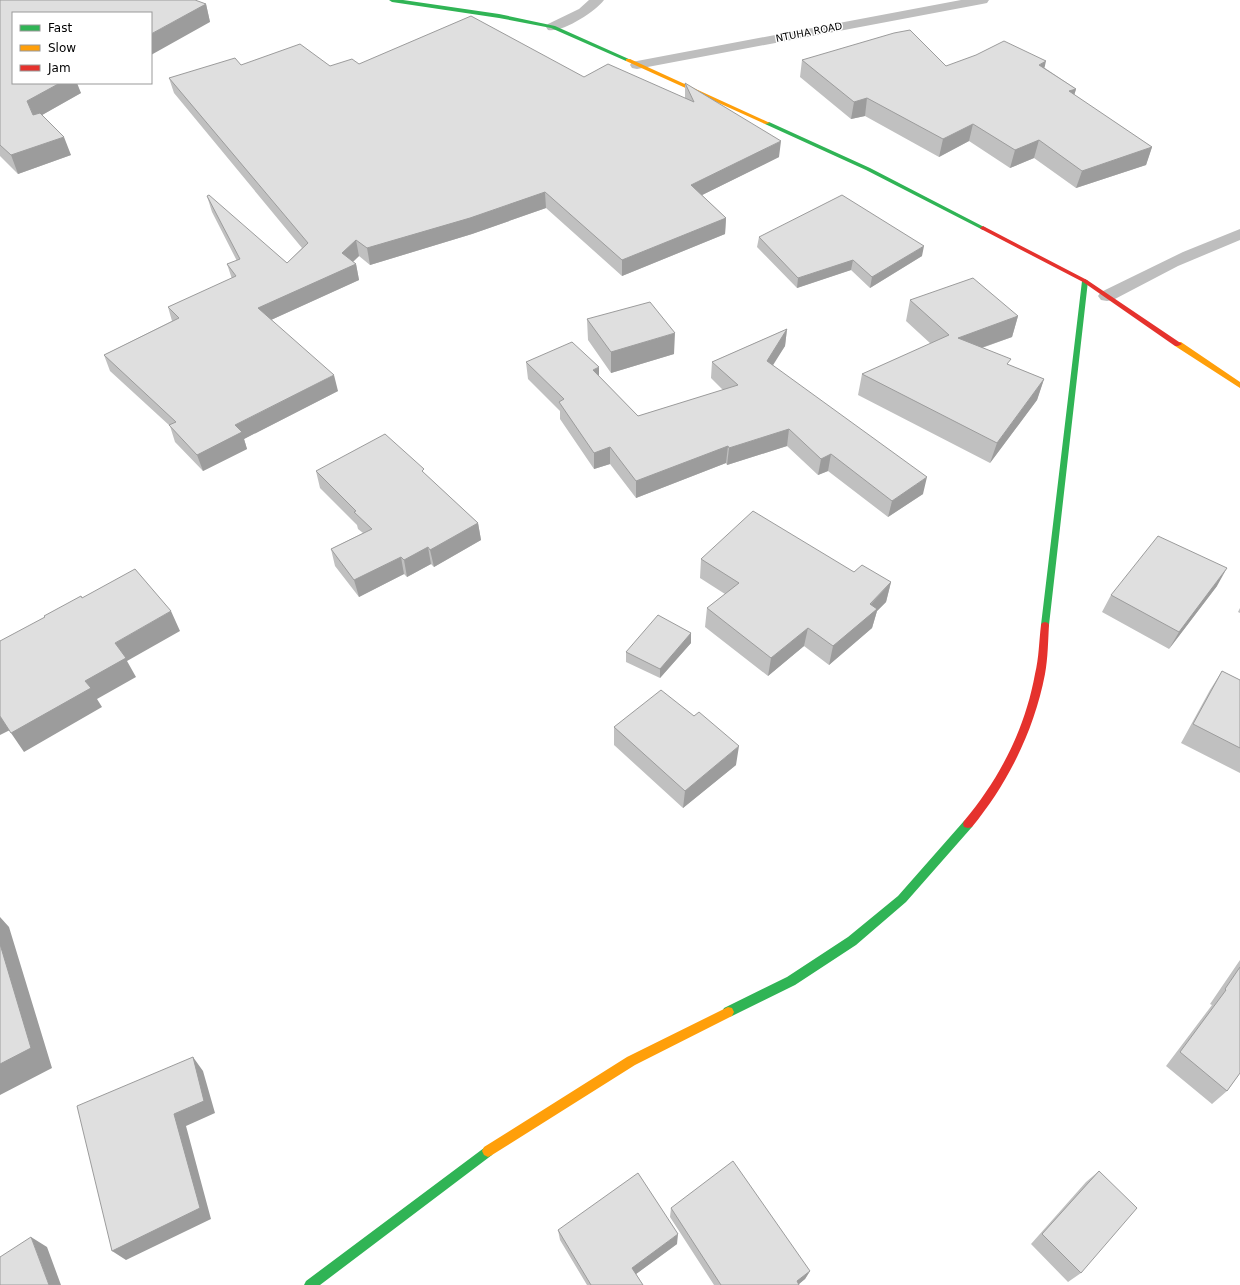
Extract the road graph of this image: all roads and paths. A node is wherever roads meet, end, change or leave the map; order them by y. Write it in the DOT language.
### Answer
graph roads {
  1 [pos="392,0"];
  2 [pos="596,0"];
  3 [pos="982,0"];
  4 [pos="553,27"];
  5 [pos="637,65"];
  6 [pos="1240,234"];
  7 [pos="1085,281"];
  8 [pos="1107,296"];
  9 [pos="1240,386"];
  10 [pos="310,1285"];
  1 -- 4 [label="street"];
  2 -- 4 [label="street"];
  3 -- 5 [label="street, NTUHA ROAD"];
  4 -- 5 [label="street"];
  5 -- 7 [label="street"];
  6 -- 8 [label="street"];
  7 -- 8 [label="street"];
  7 -- 10 [label="street"];
  8 -- 9 [label="street"];
}
